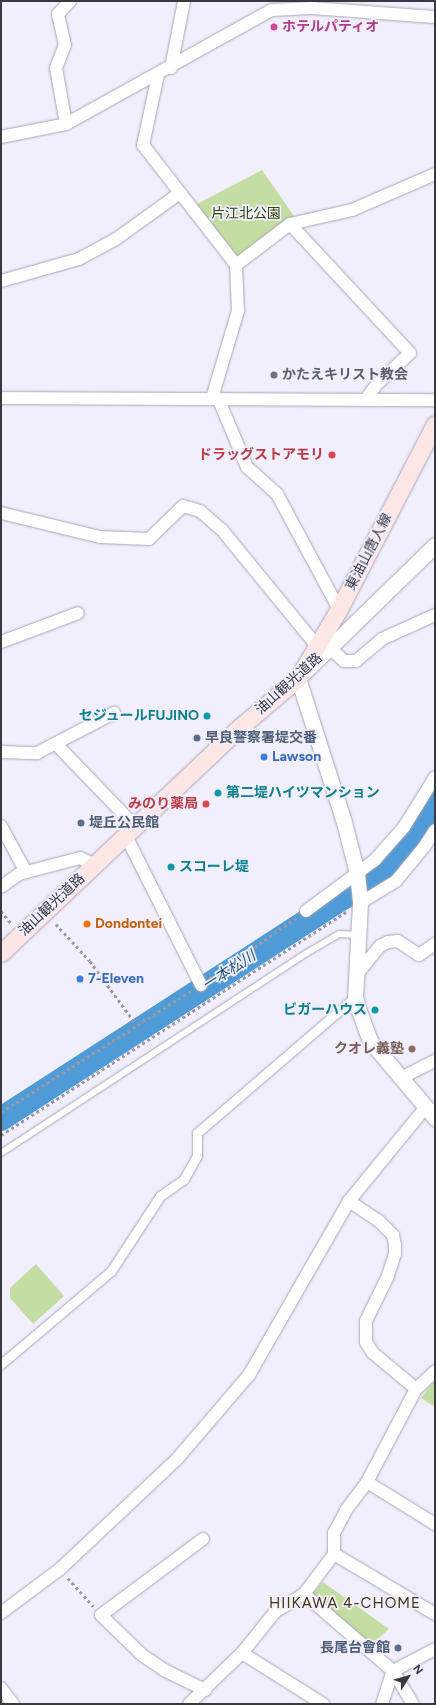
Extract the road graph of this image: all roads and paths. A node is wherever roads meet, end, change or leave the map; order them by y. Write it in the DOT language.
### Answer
graph roads {
  1 [pos="70,1"];
  2 [pos="184,1"];
  3 [pos="312,4"];
  4 [pos="435,17"];
  5 [pos="171,68"];
  6 [pos="158,75"];
  7 [pos="66,124"];
  8 [pos="1,137"];
  9 [pos="435,174"];
  10 [pos="180,193"];
  11 [pos="290,224"];
  12 [pos="236,265"];
  13 [pos="1,281"];
  14 [pos="1,398"];
  15 [pos="215,398"];
  16 [pos="367,398"];
  17 [pos="435,400"];
  18 [pos="435,424"];
  19 [pos="1,513"];
  20 [pos="435,545"];
  21 [pos="339,610"];
  22 [pos="78,613"];
  23 [pos="435,615"];
  24 [pos="1,642"];
  25 [pos="323,647"];
  26 [pos="298,678"];
  27 [pos="114,713"];
  28 [pos="56,744"];
  29 [pos="1,752"];
  30 [pos="435,777"];
  31 [pos="1,826"];
  32 [pos="435,830"];
  33 [pos="130,831"];
  34 [pos="95,865"];
  35 [pos="26,872"];
  36 [pos="357,876"];
  37 [pos="1,887"];
  38 [pos="360,900"];
  39 [pos="1,911"];
  40 [pos="306,911"];
  41 [pos="56,924"];
  42 [pos="16,929"];
  43 [pos="360,936"];
  44 [pos="435,944"];
  45 [pos="1,953"];
  46 [pos="358,973"];
  47 [pos="201,985"];
  48 [pos="355,996"];
  49 [pos="136,1024"];
  50 [pos="435,1061"];
  51 [pos="401,1078"];
  52 [pos="1,1112"];
  53 [pos="430,1113"];
  54 [pos="1,1135"];
  55 [pos="1,1153"];
  56 [pos="349,1201"];
  57 [pos="1,1364"];
  58 [pos="435,1371"];
  59 [pos="416,1389"];
  60 [pos="367,1482"];
  61 [pos="435,1524"];
  62 [pos="203,1539"];
  63 [pos="334,1554"];
  64 [pos="60,1569"];
  65 [pos="304,1594"];
  66 [pos="1,1613"];
  67 [pos="435,1614"];
  68 [pos="101,1615"];
  69 [pos="435,1649"];
  70 [pos="242,1653"];
  71 [pos="393,1671"];
  72 [pos="1,1688"];
  73 [pos="205,1690"];
  74 [pos="13,1704"];
  75 [pos="190,1704"];
  76 [pos="323,1704"];
  77 [pos="382,1704"];
  78 [pos="413,1704"];
  1 -- 7 [label="street"];
  2 -- 5 [label="street"];
  3 -- 4 [label="street"];
  3 -- 5 [label="street"];
  5 -- 6 [label="street"];
  6 -- 7 [label="street"];
  6 -- 10 [label="street"];
  7 -- 8 [label="street"];
  9 -- 11 [label="street"];
  10 -- 12 [label="street"];
  10 -- 13 [label="street"];
  11 -- 12 [label="street"];
  11 -- 16 [label="street"];
  12 -- 15 [label="street"];
  14 -- 15 [label="street"];
  15 -- 16 [label="street"];
  15 -- 21 [label="street"];
  16 -- 17 [label="street"];
  18 -- 21 [label="main road, 東油山唐人線"];
  19 -- 25 [label="street"];
  20 -- 25 [label="street, 油山観光道路"];
  21 -- 25 [label="main road, 東油山唐人線"];
  22 -- 24 [label="street"];
  23 -- 25 [label="street"];
  25 -- 26 [label="main road, 東油山唐人線"];
  26 -- 33 [label="main road, 油山観光道路"];
  26 -- 36 [label="street"];
  27 -- 28 [label="street"];
  28 -- 29 [label="street"];
  28 -- 33 [label="street"];
  30 -- 36 [label="street"];
  31 -- 35 [label="street"];
  32 -- 38 [label="street"];
  33 -- 34 [label="main road, 油山観光道路"];
  33 -- 47 [label="street"];
  34 -- 35 [label="street"];
  34 -- 45 [label="main road, 油山観光道路"];
  35 -- 37 [label="street"];
  36 -- 38 [label="street"];
  36 -- 40 [label="street"];
  38 -- 43 [label="street"];
  38 -- 54 [label="path"];
  39 -- 42 [label="path"];
  40 -- 47 [label="path"];
  41 -- 49 [label="path"];
  43 -- 46 [label="street"];
  43 -- 55 [label="lane"];
  44 -- 46 [label="street"];
  46 -- 48 [label="street"];
  47 -- 49 [label="path"];
  48 -- 51 [label="street"];
  48 -- 57 [label="street"];
  49 -- 52 [label="path"];
  50 -- 51 [label="street"];
  51 -- 53 [label="street"];
  53 -- 56 [label="street"];
  56 -- 59 [label="street"];
  56 -- 64 [label="street"];
  58 -- 59 [label="street"];
  59 -- 60 [label="street"];
  60 -- 61 [label="street"];
  60 -- 63 [label="street"];
  62 -- 68 [label="street"];
  63 -- 65 [label="street"];
  63 -- 67 [label="street"];
  64 -- 66 [label="street"];
  64 -- 68 [label="path"];
  65 -- 70 [label="street"];
  65 -- 71 [label="street"];
  68 -- 73 [label="street"];
  69 -- 71 [label="street"];
  70 -- 73 [label="street"];
  70 -- 76 [label="street"];
  71 -- 77 [label="street"];
  71 -- 78 [label="street"];
  72 -- 74 [label="street"];
  73 -- 75 [label="street"];
}
